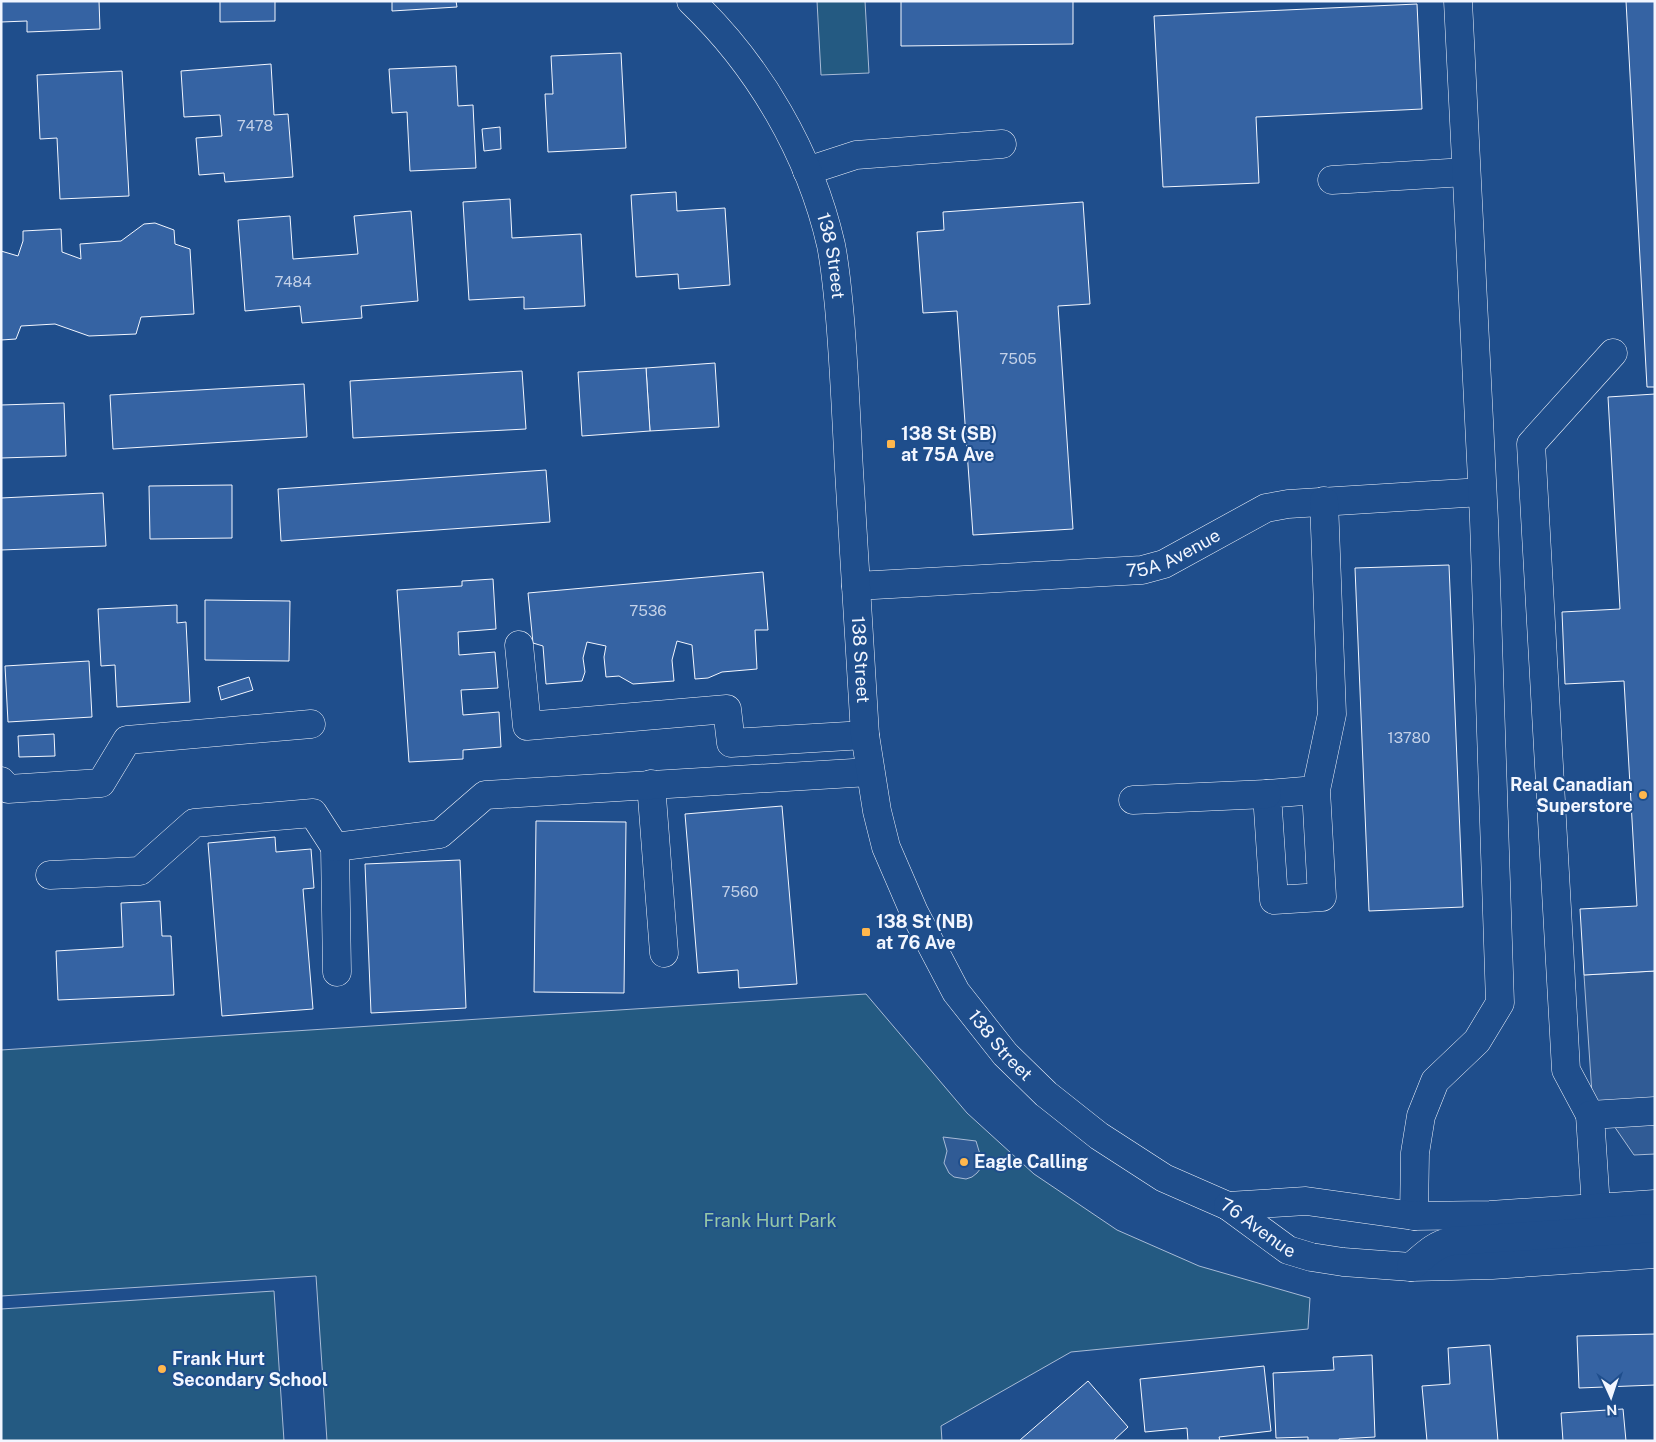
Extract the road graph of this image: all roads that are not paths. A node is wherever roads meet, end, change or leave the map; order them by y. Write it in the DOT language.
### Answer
graph roads {
  1 [pos="691,1"];
  2 [pos="1458,1"];
  3 [pos="1002,144"];
  4 [pos="807,172"];
  5 [pos="1466,172"];
  6 [pos="1332,180"];
  7 [pos="1613,353"];
  8 [pos="1482,492"];
  9 [pos="1324,501"];
  10 [pos="856,586"];
  11 [pos="519,645"];
  12 [pos="311,724"];
  13 [pos="865,735"];
  14 [pos="870,772"];
  15 [pos="1,781"];
  16 [pos="651,784"];
  17 [pos="1316,790"];
  18 [pos="1267,794"];
  19 [pos="1133,800"];
  20 [pos="335,847"];
  21 [pos="50,875"];
  22 [pos="664,954"];
  23 [pos="337,972"];
  24 [pos="1655,1111"];
  25 [pos="1590,1115"];
  26 [pos="1655,1204"];
  27 [pos="1228,1206"];
  28 [pos="1596,1208"];
  29 [pos="1414,1216"];
  30 [pos="1655,1228"];
  31 [pos="1655,1254"];
  32 [pos="1411,1267"];
  1 -- 4 [label="main road, 138 Street"];
  2 -- 5 [label="main road"];
  3 -- 4 [label="main road"];
  4 -- 10 [label="main road, 138 Street"];
  5 -- 6 [label="main road"];
  5 -- 8 [label="main road"];
  7 -- 25 [label="main road"];
  8 -- 9 [label="main road, 75A Avenue"];
  8 -- 29 [label="main road"];
  9 -- 10 [label="main road, 75A Avenue"];
  9 -- 17 [label="main road"];
  10 -- 13 [label="main road, 138 Street"];
  11 -- 13 [label="main road"];
  12 -- 15 [label="main road"];
  13 -- 14 [label="main road, 138 Street"];
  14 -- 16 [label="main road"];
  14 -- 27 [label="main road, 138 Street"];
  16 -- 20 [label="main road"];
  16 -- 22 [label="main road"];
  17 -- 18 [label="main road"];
  17 -- 18 [label="main road"];
  18 -- 19 [label="main road"];
  20 -- 21 [label="main road"];
  20 -- 23 [label="main road"];
  24 -- 25 [label="main road"];
  25 -- 28 [label="main road"];
  26 -- 28 [label="main road, 76 Avenue"];
  27 -- 29 [label="main road, 76 Avenue"];
  27 -- 32 [label="main road, 76 Avenue"];
  28 -- 29 [label="main road, 76 Avenue"];
  30 -- 32 [label="main road"];
  31 -- 32 [label="main road, 76 Avenue"];
}
